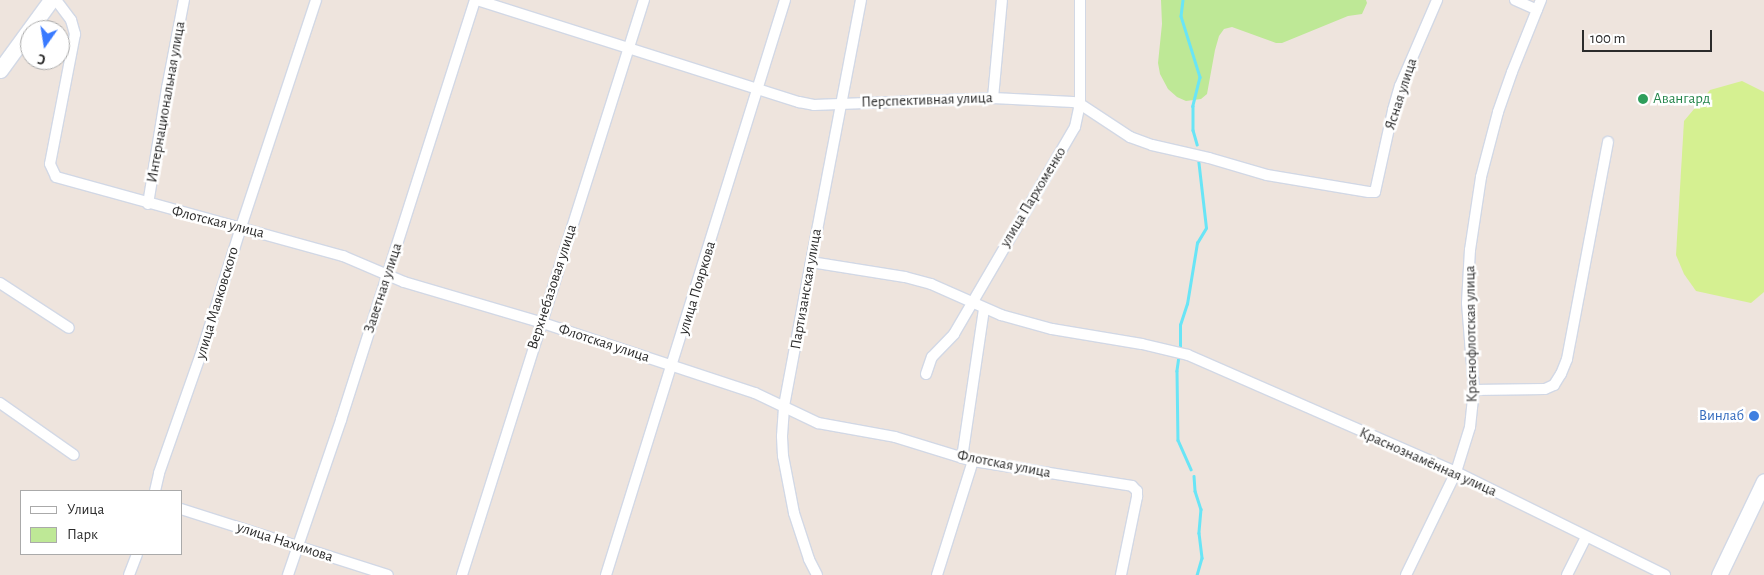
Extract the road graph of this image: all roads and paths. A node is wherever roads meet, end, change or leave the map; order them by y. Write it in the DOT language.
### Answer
graph roads {
  1 [pos="51,0"];
  2 [pos="56,0"];
  3 [pos="184,0"];
  4 [pos="316,0"];
  5 [pos="476,0"];
  6 [pos="644,0"];
  7 [pos="785,0"];
  8 [pos="861,0"];
  9 [pos="1002,0"];
  10 [pos="1080,0"];
  11 [pos="1437,0"];
  12 [pos="1515,0"];
  13 [pos="1541,0"];
  14 [pos="1537,10"];
  15 [pos="629,50"];
  16 [pos="0,70"];
  17 [pos="757,90"];
  18 [pos="993,98"];
  19 [pos="842,103"];
  20 [pos="1080,104"];
  21 [pos="1608,142"];
  22 [pos="1376,192"];
  23 [pos="148,204"];
  24 [pos="241,227"];
  25 [pos="811,262"];
  26 [pos="387,274"];
  27 [pos="0,283"];
  28 [pos="973,302"];
  29 [pos="984,309"];
  30 [pos="540,322"];
  31 [pos="70,328"];
  32 [pos="673,365"];
  33 [pos="926,374"];
  34 [pos="1474,390"];
  35 [pos="0,403"];
  36 [pos="784,406"];
  37 [pos="74,455"];
  38 [pos="962,458"];
  39 [pos="973,461"];
  40 [pos="1456,472"];
  41 [pos="1764,481"];
  42 [pos="155,490"];
  43 [pos="182,509"];
  44 [pos="1586,537"];
  45 [pos="298,546"];
  46 [pos="137,555"];
  47 [pos="129,575"];
  48 [pos="288,575"];
  49 [pos="388,575"];
  50 [pos="462,575"];
  51 [pos="606,575"];
  52 [pos="817,575"];
  53 [pos="937,575"];
  54 [pos="1121,575"];
  55 [pos="1406,575"];
  56 [pos="1567,575"];
  57 [pos="1665,575"];
  58 [pos="1719,575"];
  1 -- 16 [label="main road"];
  2 -- 23 [label="street, Флотская улица"];
  3 -- 23 [label="street, Интернациональная улица"];
  4 -- 24 [label="street, улица Маяковского"];
  5 -- 15 [label="street, Перспективная улица"];
  5 -- 26 [label="street, Заветная улица"];
  6 -- 15 [label="street, Верхнебазовая улица"];
  7 -- 17 [label="street, улица Пояркова"];
  8 -- 19 [label="street, Партизанская улица"];
  9 -- 18 [label="street"];
  10 -- 20 [label="street, улица Пархоменко"];
  11 -- 22 [label="street, Ясная улица"];
  12 -- 14 [label="street"];
  13 -- 14 [label="street, Краснофлотская улица"];
  14 -- 34 [label="street, Краснофлотская улица"];
  15 -- 17 [label="street, Перспективная улица"];
  15 -- 30 [label="street, Верхнебазовая улица"];
  17 -- 19 [label="street, Перспективная улица"];
  17 -- 32 [label="street, улица Пояркова"];
  18 -- 19 [label="street, Перспективная улица"];
  18 -- 20 [label="street, Перспективная улица"];
  19 -- 25 [label="street, Партизанская улица"];
  20 -- 22 [label="street, Перспективная улица"];
  20 -- 28 [label="street, улица Пархоменко"];
  21 -- 34 [label="street"];
  23 -- 24 [label="street, Флотская улица"];
  24 -- 26 [label="street, Флотская улица"];
  24 -- 42 [label="street, улица Маяковского"];
  25 -- 28 [label="street"];
  25 -- 36 [label="street, Партизанская улица"];
  26 -- 30 [label="street, Флотская улица"];
  26 -- 45 [label="street, Заветная улица"];
  27 -- 31 [label="street"];
  28 -- 29 [label="street"];
  28 -- 33 [label="street, улица Пархоменко"];
  29 -- 38 [label="street"];
  29 -- 40 [label="street, Краснознамённая улица"];
  30 -- 32 [label="street, Флотская улица"];
  30 -- 50 [label="street, Верхнебазовая улица"];
  32 -- 36 [label="street, Флотская улица"];
  32 -- 51 [label="street, улица Пояркова"];
  34 -- 40 [label="street, Краснофлотская улица"];
  35 -- 37 [label="street"];
  36 -- 38 [label="street, Флотская улица"];
  36 -- 52 [label="street, Партизанская улица"];
  38 -- 39 [label="street, Флотская улица"];
  39 -- 53 [label="street"];
  39 -- 54 [label="street, Флотская улица"];
  40 -- 44 [label="street, Краснознамённая улица"];
  40 -- 55 [label="street, Краснофлотская улица"];
  41 -- 58 [label="main road"];
  43 -- 45 [label="street, улица Нахимова"];
  44 -- 56 [label="street"];
  44 -- 57 [label="street, Краснознамённая улица"];
  45 -- 48 [label="street, Заветная улица"];
  45 -- 49 [label="street, улица Нахимова"];
  46 -- 47 [label="street"];
}
